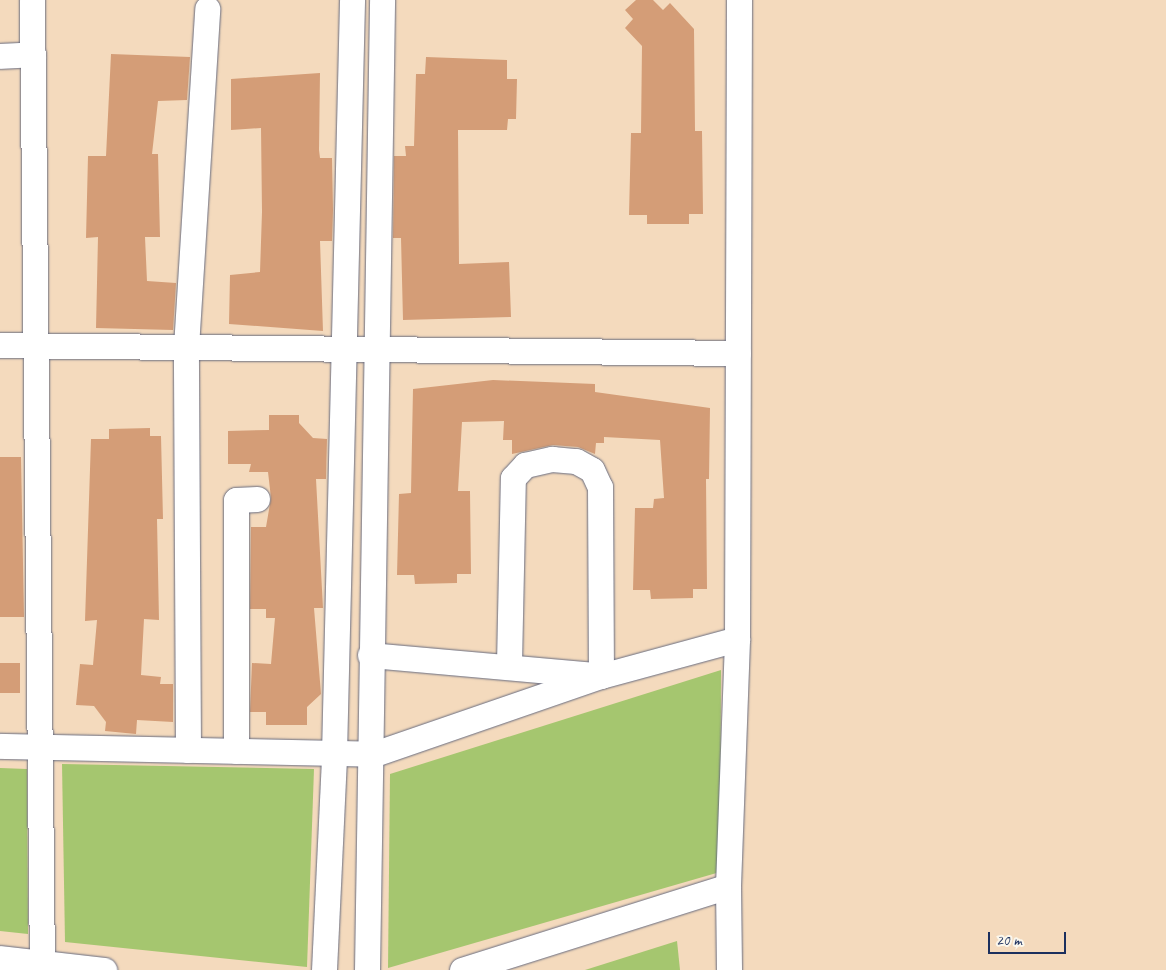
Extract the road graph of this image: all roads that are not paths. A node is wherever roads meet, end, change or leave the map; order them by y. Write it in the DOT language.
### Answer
graph roads {
  1 [pos="32,0"];
  2 [pos="352,0"];
  3 [pos="382,0"];
  4 [pos="739,0"];
  5 [pos="207,9"];
  6 [pos="382,34"];
  7 [pos="352,36"];
  8 [pos="33,54"];
  9 [pos="0,56"];
  10 [pos="0,345"];
  11 [pos="36,345"];
  12 [pos="186,347"];
  13 [pos="343,348"];
  14 [pos="380,349"];
  15 [pos="738,353"];
  16 [pos="257,499"];
  17 [pos="737,639"];
  18 [pos="370,654"];
  19 [pos="508,664"];
  20 [pos="601,676"];
  21 [pos="0,746"];
  22 [pos="40,747"];
  23 [pos="188,750"];
  24 [pos="236,751"];
  25 [pos="334,754"];
  26 [pos="374,754"];
  27 [pos="728,886"];
  28 [pos="0,958"];
  29 [pos="42,966"];
  30 [pos="104,970"];
  31 [pos="324,970"];
  32 [pos="367,970"];
  33 [pos="462,970"];
  34 [pos="729,970"];
  1 -- 8 [label="street"];
  2 -- 7 [label="street"];
  3 -- 6 [label="street"];
  4 -- 15 [label="street"];
  5 -- 12 [label="street"];
  6 -- 7 [label="street"];
  6 -- 14 [label="street"];
  7 -- 13 [label="street"];
  8 -- 9 [label="street"];
  8 -- 11 [label="street"];
  10 -- 11 [label="street"];
  11 -- 12 [label="street"];
  11 -- 22 [label="street"];
  12 -- 13 [label="street"];
  12 -- 23 [label="street"];
  13 -- 14 [label="street"];
  13 -- 25 [label="street"];
  14 -- 15 [label="street"];
  14 -- 18 [label="street"];
  15 -- 17 [label="street"];
  16 -- 24 [label="street"];
  17 -- 20 [label="street"];
  17 -- 27 [label="street"];
  18 -- 19 [label="street"];
  18 -- 26 [label="street"];
  19 -- 20 [label="street"];
  19 -- 20 [label="street"];
  20 -- 26 [label="street"];
  21 -- 22 [label="street"];
  22 -- 23 [label="street"];
  22 -- 29 [label="street"];
  23 -- 24 [label="street"];
  24 -- 25 [label="street"];
  25 -- 26 [label="street"];
  25 -- 31 [label="street"];
  26 -- 32 [label="street"];
  27 -- 33 [label="street"];
  27 -- 34 [label="street"];
  28 -- 29 [label="street"];
  29 -- 30 [label="street"];
}
